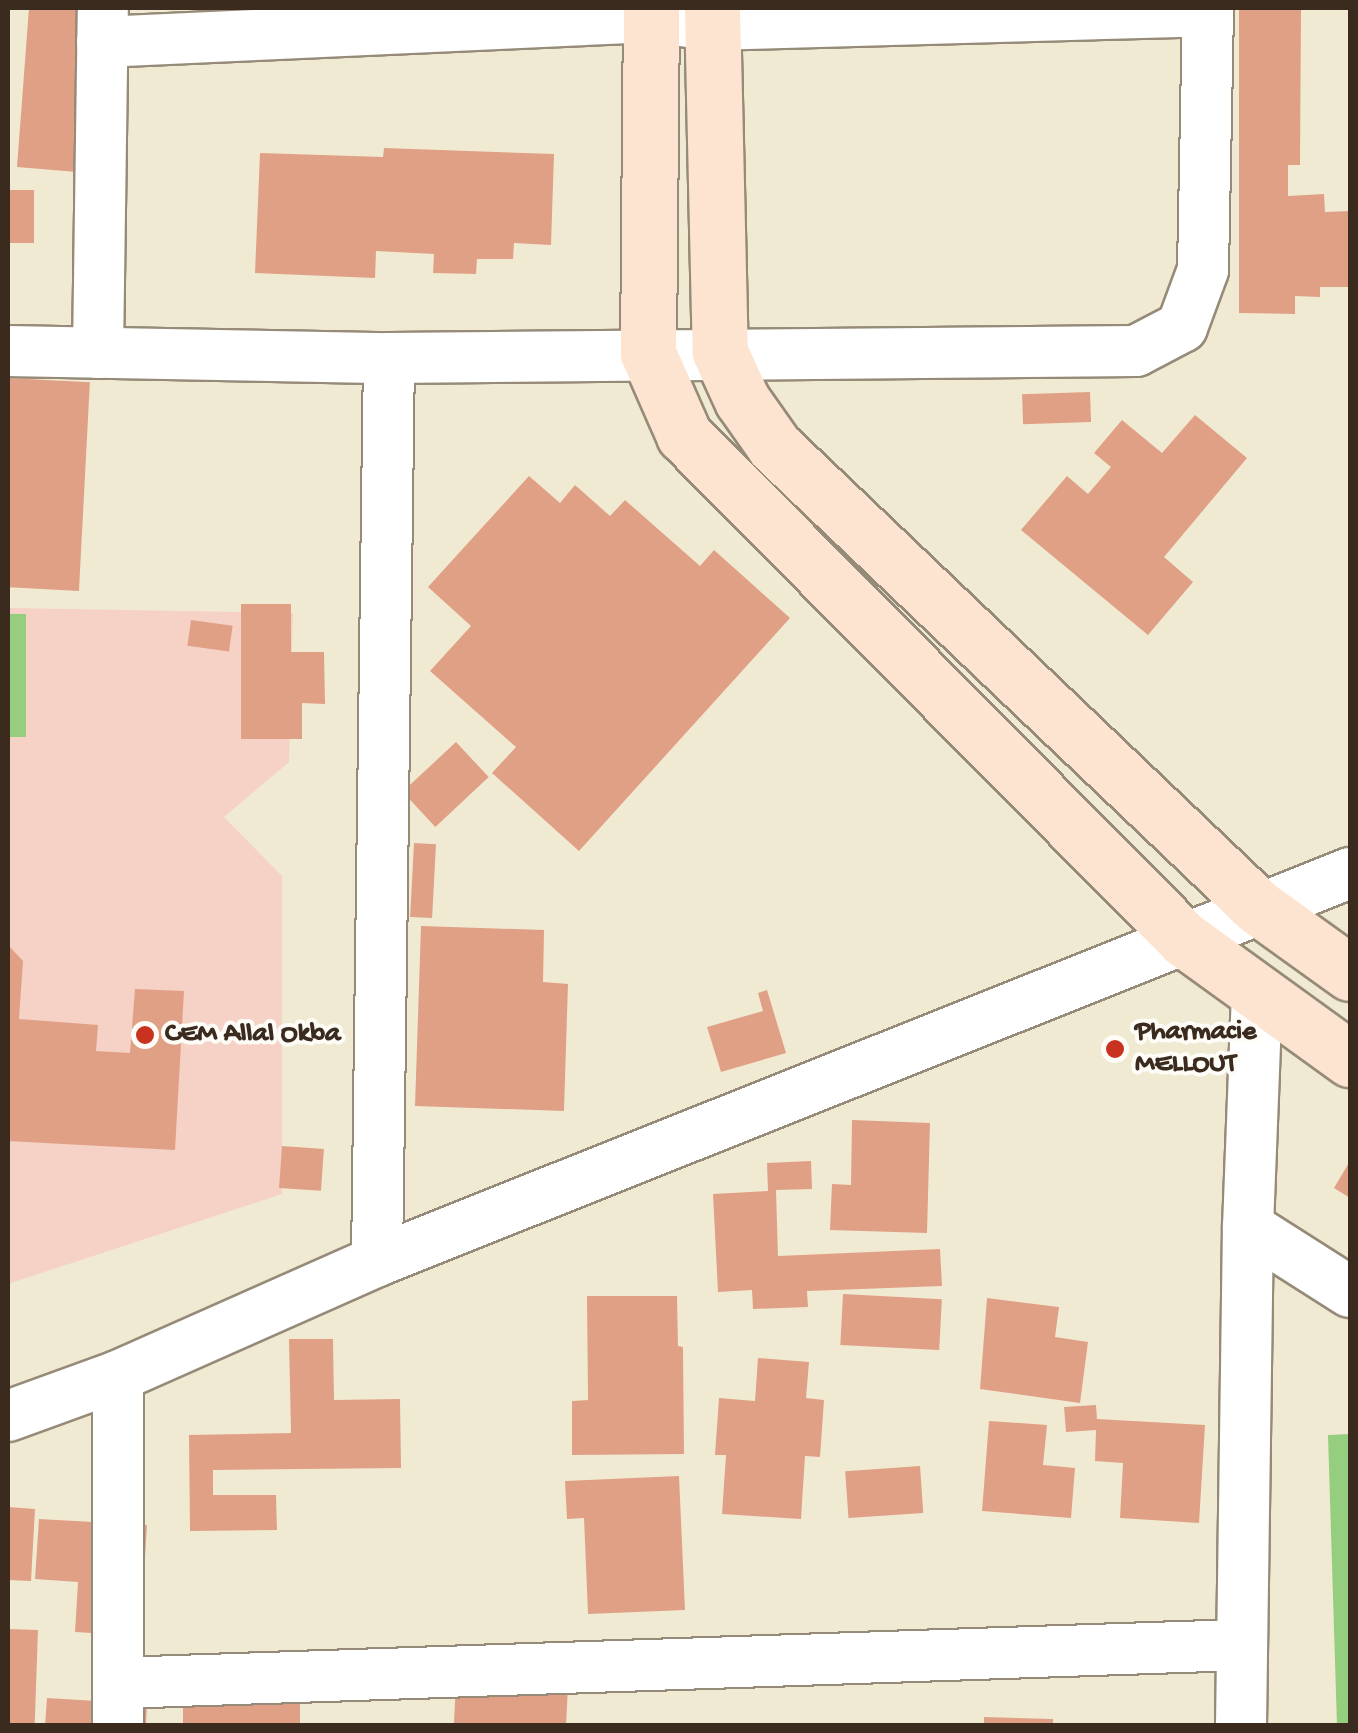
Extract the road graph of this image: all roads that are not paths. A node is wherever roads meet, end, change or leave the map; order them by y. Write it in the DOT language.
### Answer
graph roads {
  1 [pos="1208,9"];
  2 [pos="651,12"];
  3 [pos="712,16"];
  4 [pos="102,25"];
  5 [pos="8,352"];
  6 [pos="720,352"];
  7 [pos="98,353"];
  8 [pos="648,353"];
  9 [pos="389,358"];
  10 [pos="1350,873"];
  11 [pos="1258,907"];
  12 [pos="1184,939"];
  13 [pos="1350,973"];
  14 [pos="1256,992"];
  15 [pos="1350,1059"];
  16 [pos="1248,1227"];
  17 [pos="376,1260"];
  18 [pos="1350,1292"];
  19 [pos="118,1376"];
  20 [pos="8,1416"];
  21 [pos="1240,1645"];
  22 [pos="118,1704"];
  23 [pos="1241,1726"];
  1 -- 3 [label="street"];
  1 -- 6 [label="street"];
  2 -- 3 [label="street"];
  2 -- 4 [label="street"];
  2 -- 8 [label="street"];
  3 -- 6 [label="street"];
  4 -- 7 [label="street"];
  5 -- 7 [label="street"];
  6 -- 8 [label="street"];
  6 -- 11 [label="street"];
  7 -- 9 [label="street"];
  8 -- 9 [label="street"];
  8 -- 12 [label="street"];
  9 -- 17 [label="street"];
  10 -- 11 [label="street"];
  11 -- 12 [label="street"];
  11 -- 13 [label="street"];
  12 -- 14 [label="street"];
  12 -- 17 [label="street"];
  14 -- 15 [label="street"];
  14 -- 16 [label="street"];
  16 -- 18 [label="street"];
  16 -- 21 [label="street"];
  17 -- 19 [label="street"];
  19 -- 20 [label="street"];
  19 -- 22 [label="street"];
  21 -- 22 [label="street"];
  21 -- 23 [label="street"];
}
